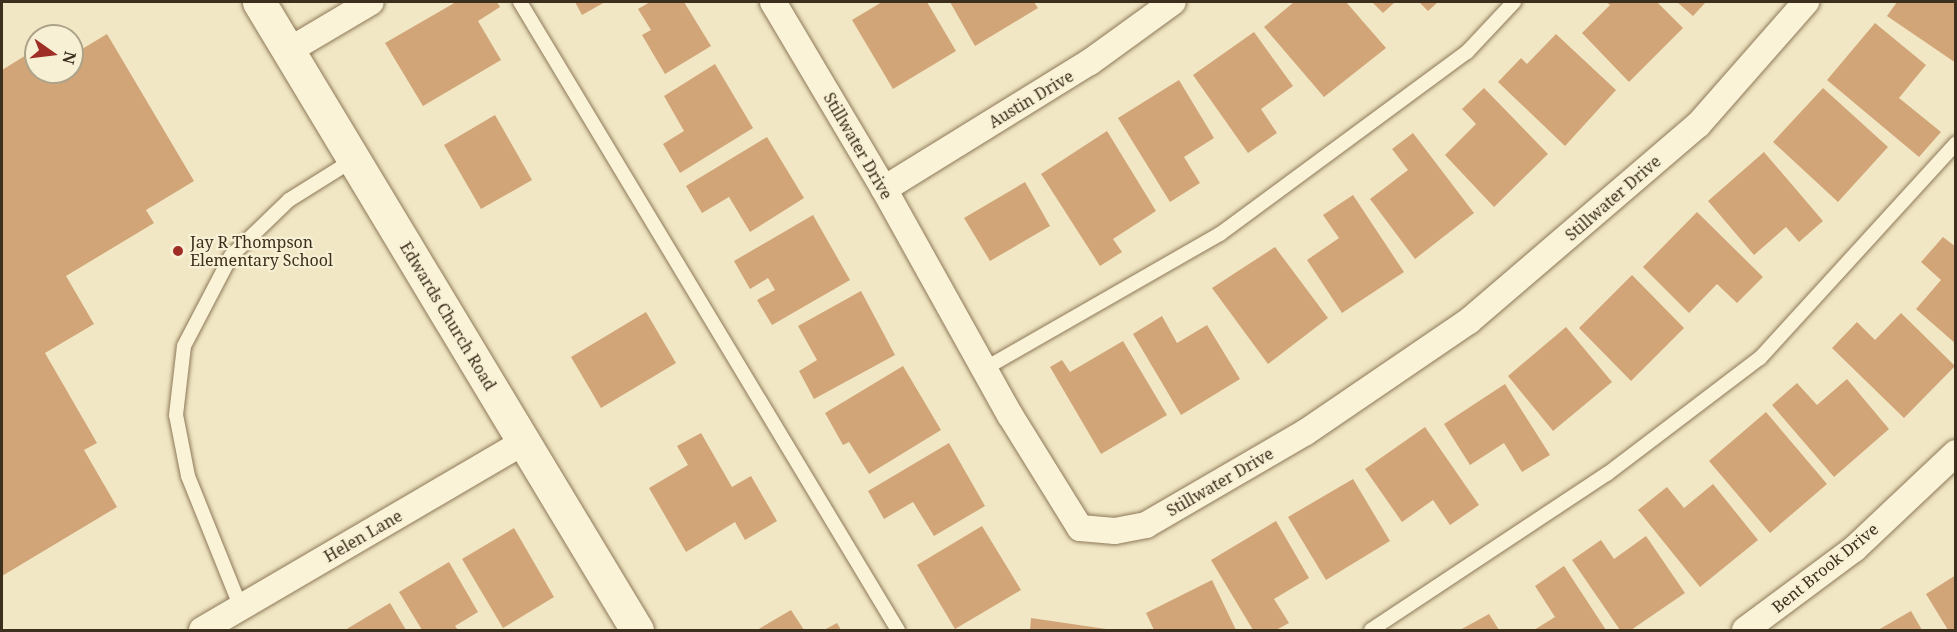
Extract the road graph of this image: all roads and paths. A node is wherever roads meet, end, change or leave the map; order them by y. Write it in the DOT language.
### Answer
graph roads {
  1 [pos="259,2"];
  2 [pos="370,2"];
  3 [pos="520,2"];
  4 [pos="1173,2"];
  5 [pos="1514,2"];
  6 [pos="1806,2"];
  7 [pos="779,4"];
  8 [pos="288,51"];
  9 [pos="1956,143"];
  10 [pos="353,160"];
  11 [pos="884,189"];
  12 [pos="984,369"];
  13 [pos="524,442"];
  14 [pos="1956,453"];
  15 [pos="241,608"];
  16 [pos="202,630"];
  17 [pos="637,630"];
  18 [pos="898,630"];
  19 [pos="1371,630"];
  20 [pos="1745,630"];
  1 -- 8 [label="street, Edwards Church Road"];
  2 -- 8 [label="street"];
  3 -- 18 [label="lane"];
  4 -- 11 [label="street, Austin Drive"];
  5 -- 12 [label="lane"];
  6 -- 12 [label="street, Stillwater Drive"];
  7 -- 11 [label="street, Stillwater Drive"];
  8 -- 10 [label="street, Edwards Church Road"];
  9 -- 19 [label="lane"];
  10 -- 13 [label="street, Edwards Church Road"];
  10 -- 15 [label="lane"];
  11 -- 12 [label="street, Stillwater Drive"];
  13 -- 15 [label="street, Helen Lane"];
  13 -- 17 [label="street, Edwards Church Road"];
  14 -- 20 [label="street, Bent Brook Drive"];
  15 -- 16 [label="street, Helen Lane"];
}
